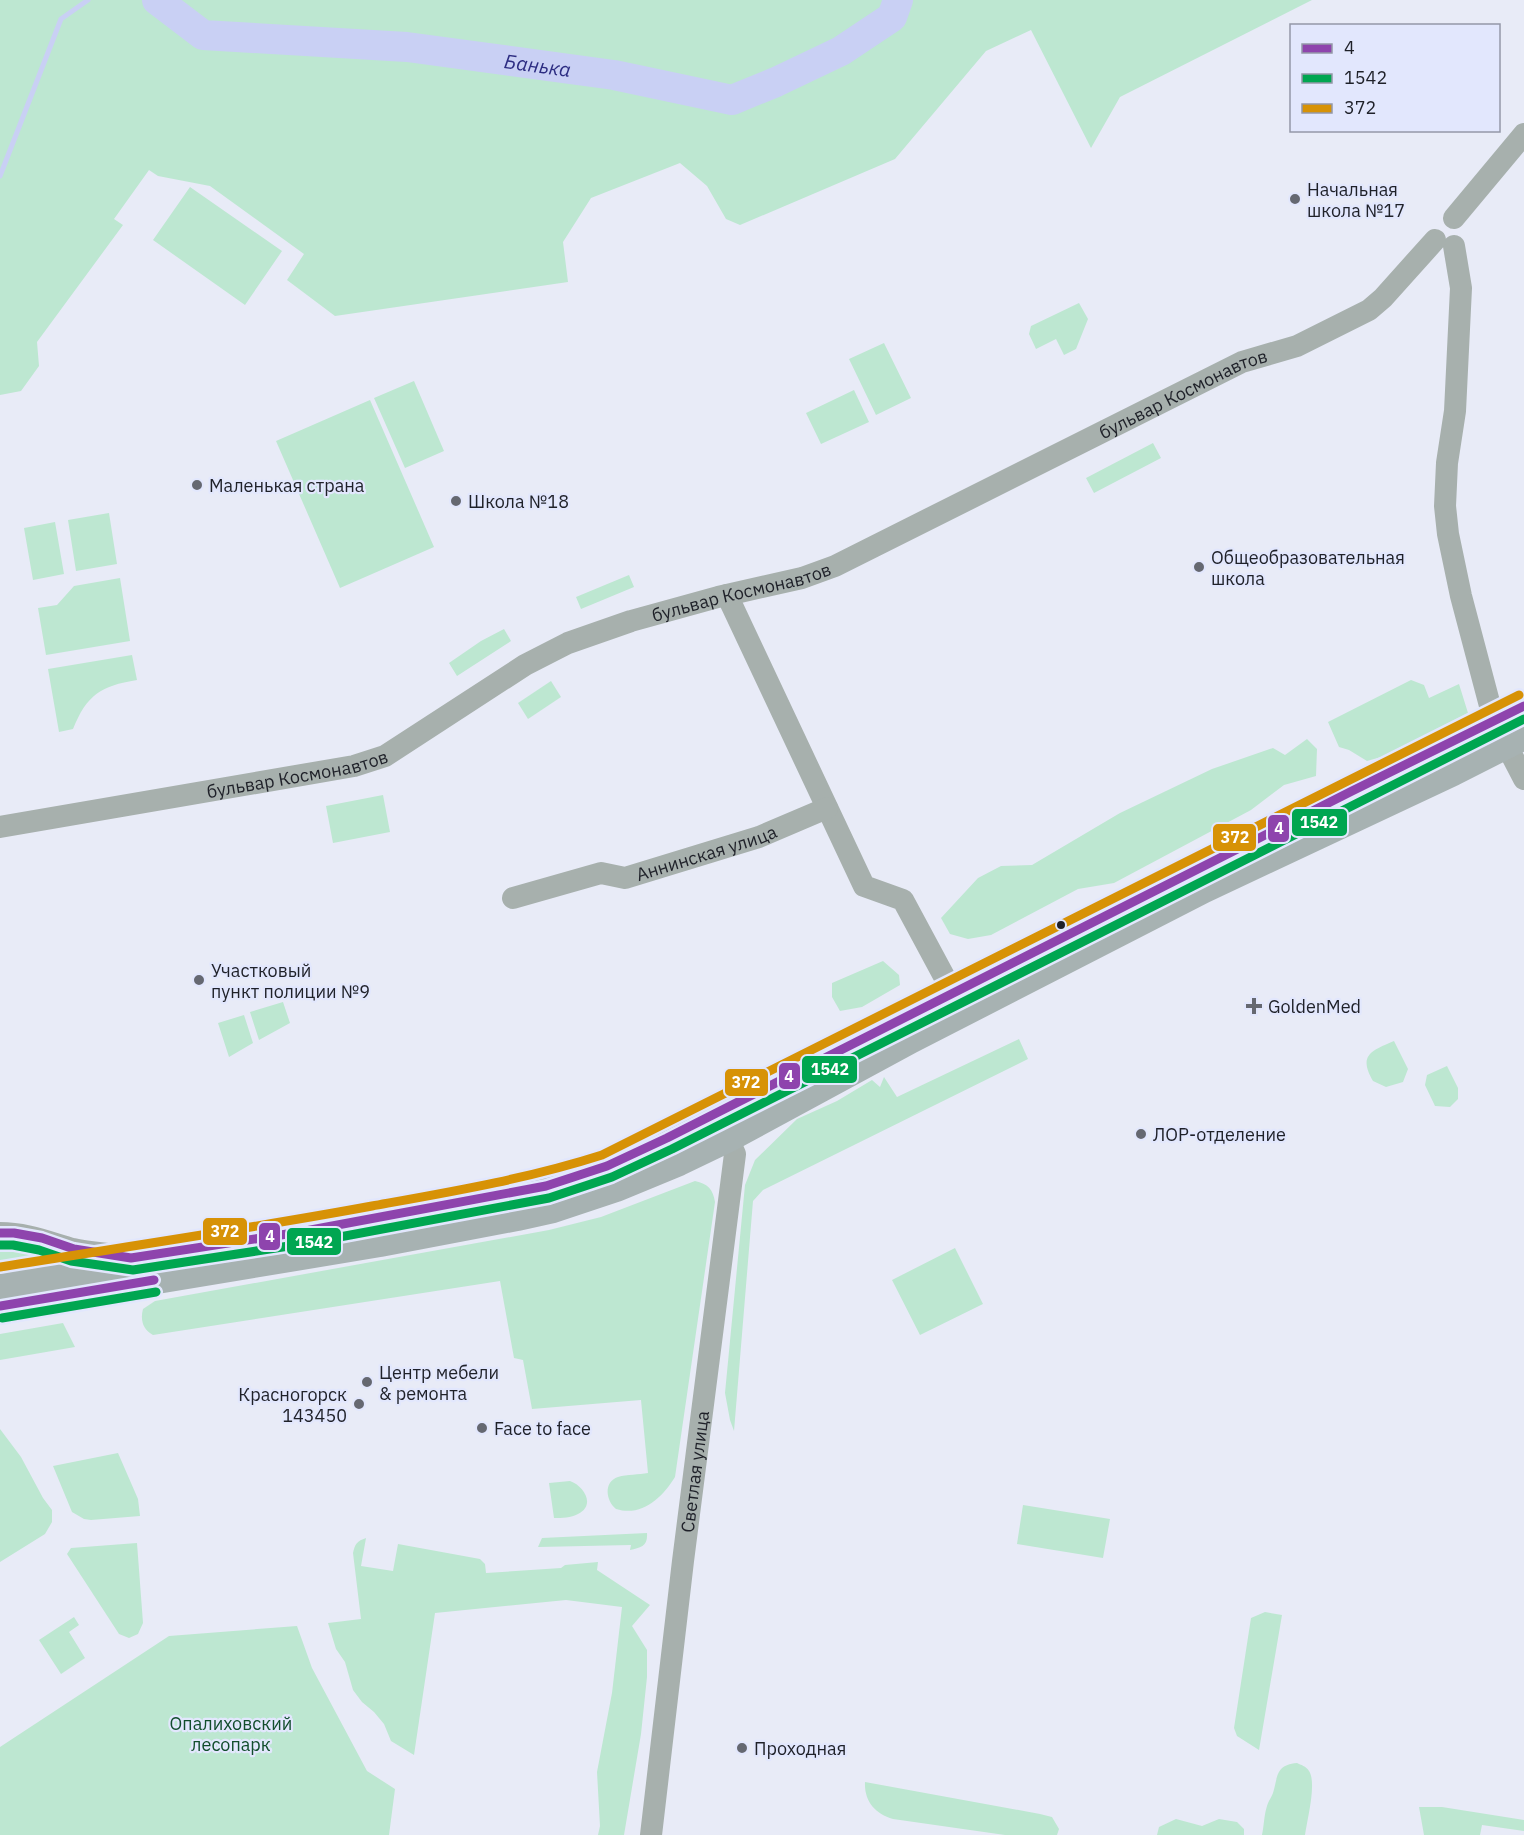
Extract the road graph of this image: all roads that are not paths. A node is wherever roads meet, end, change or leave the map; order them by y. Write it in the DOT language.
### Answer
graph roads {
  1 [pos="1524,134"];
  2 [pos="1445,243"];
  3 [pos="727,595"];
  4 [pos="1524,706"];
  5 [pos="1508,734"];
  6 [pos="1524,779"];
  7 [pos="827,808"];
  8 [pos="0,827"];
  9 [pos="513,898"];
  10 [pos="959,1003"];
  11 [pos="716,1112"];
  12 [pos="729,1138"];
  13 [pos="0,1233"];
  14 [pos="131,1258"];
  15 [pos="0,1279"];
  16 [pos="0,1306"];
  17 [pos="651,1835"];
  1 -- 2 [label="street, бульвар Космонавтов"];
  2 -- 3 [label="street, бульвар Космонавтов"];
  2 -- 5 [label="street"];
  3 -- 7 [label="street"];
  3 -- 8 [label="street, бульвар Космонавтов"];
  4 -- 5 [label="main road"];
  5 -- 6 [label="street"];
  5 -- 10 [label="main road"];
  7 -- 9 [label="street, Аннинская улица"];
  7 -- 10 [label="street"];
  10 -- 11 [label="main road"];
  10 -- 12 [label="main road"];
  11 -- 12 [label="street, Светлая улица"];
  11 -- 14 [label="main road"];
  12 -- 16 [label="main road"];
  12 -- 17 [label="street, Светлая улица"];
  13 -- 14 [label="street"];
  14 -- 15 [label="main road"];
}
